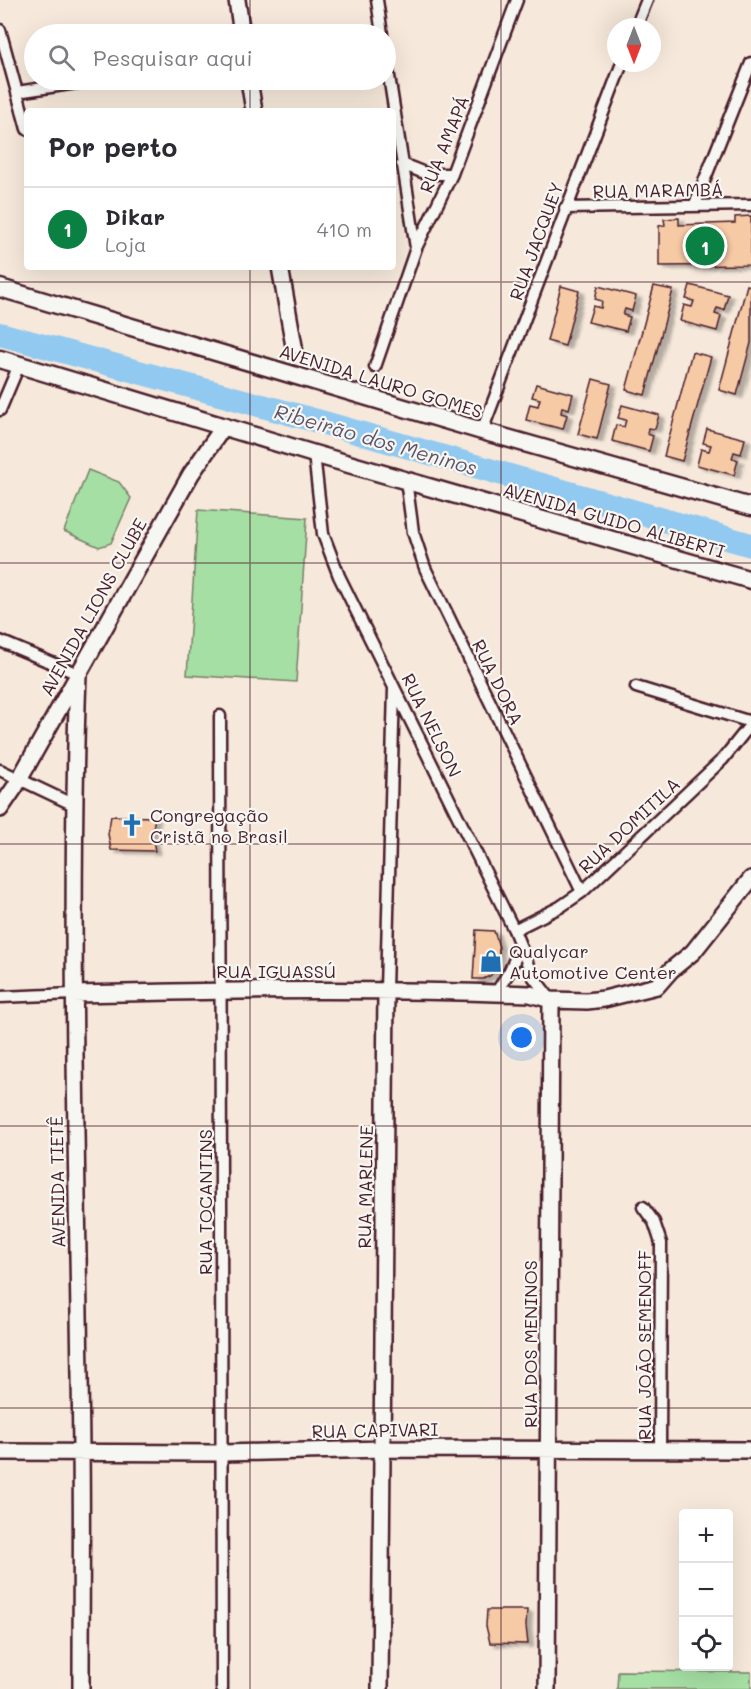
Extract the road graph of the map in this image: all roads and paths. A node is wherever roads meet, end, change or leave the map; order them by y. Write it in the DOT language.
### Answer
graph roads {
  1 [pos="237,0"];
  2 [pos="377,0"];
  3 [pos="517,0"];
  4 [pos="647,0"];
  5 [pos="640,18"];
  6 [pos="241,24"];
  7 [pos="381,24"];
  8 [pos="0,30"];
  9 [pos="751,63"];
  10 [pos="618,72"];
  11 [pos="31,90"];
  12 [pos="251,90"];
  13 [pos="391,90"];
  14 [pos="18,92"];
  15 [pos="254,108"];
  16 [pos="394,108"];
  17 [pos="24,117"];
  18 [pos="396,124"];
  19 [pos="402,164"];
  20 [pos="452,174"];
  21 [pos="695,204"];
  22 [pos="751,205"];
  23 [pos="565,208"];
  24 [pos="416,248"];
  25 [pos="281,270"];
  26 [pos="0,288"];
  27 [pos="294,346"];
  28 [pos="0,359"];
  29 [pos="19,365"];
  30 [pos="375,367"];
  31 [pos="0,410"];
  32 [pos="224,426"];
  33 [pos="482,431"];
  34 [pos="314,454"];
  35 [pos="406,480"];
  36 [pos="751,507"];
  37 [pos="751,580"];
  38 [pos="0,641"];
  39 [pos="78,674"];
  40 [pos="394,685"];
  41 [pos="636,687"];
  42 [pos="220,716"];
  43 [pos="751,723"];
  44 [pos="0,770"];
  45 [pos="20,778"];
  46 [pos="74,806"];
  47 [pos="0,809"];
  48 [pos="751,879"];
  49 [pos="582,892"];
  50 [pos="514,930"];
  51 [pos="520,948"];
  52 [pos="386,990"];
  53 [pos="220,991"];
  54 [pos="496,993"];
  55 [pos="74,994"];
  56 [pos="0,997"];
  57 [pos="551,1000"];
  58 [pos="643,1207"];
  59 [pos="383,1449"];
  60 [pos="549,1449"];
  61 [pos="751,1450"];
  62 [pos="660,1451"];
  63 [pos="0,1452"];
  64 [pos="81,1452"];
  65 [pos="222,1453"];
  66 [pos="81,1689"];
  67 [pos="222,1689"];
  68 [pos="380,1689"];
  69 [pos="547,1689"];
  1 -- 6 [label="street"];
  2 -- 7 [label="street"];
  3 -- 20 [label="street, RUA AMAPÁ"];
  4 -- 5 [label="street"];
  8 -- 14 [label="street"];
  9 -- 21 [label="street"];
  10 -- 23 [label="street, RUA JACQUEY"];
  11 -- 14 [label="street"];
  12 -- 15 [label="street"];
  13 -- 16 [label="street"];
  14 -- 17 [label="street"];
  18 -- 19 [label="street"];
  19 -- 20 [label="street"];
  19 -- 24 [label="street"];
  20 -- 24 [label="street, RUA AMAPÁ"];
  21 -- 22 [label="street, RUA MARAMBÁ"];
  21 -- 23 [label="street, RUA MARAMBÁ"];
  23 -- 33 [label="street, RUA JACQUEY"];
  24 -- 30 [label="street, RUA AMAPÁ"];
  25 -- 27 [label="street"];
  26 -- 33 [label="main road, AVENIDA LAURO GOMES"];
  28 -- 29 [label="main road"];
  29 -- 31 [label="street"];
  29 -- 32 [label="main road"];
  32 -- 34 [label="main road, AVENIDA GUIDO ALIBERTI"];
  32 -- 39 [label="street, AVENIDA LIONS CLUBE"];
  33 -- 36 [label="main road, AVENIDA LAURO GOMES"];
  34 -- 35 [label="main road, AVENIDA GUIDO ALIBERTI"];
  34 -- 40 [label="street, RUA NELSON"];
  35 -- 37 [label="main road, AVENIDA GUIDO ALIBERTI"];
  35 -- 49 [label="street, RUA DORA"];
  38 -- 39 [label="street"];
  39 -- 45 [label="street, AVENIDA LIONS CLUBE"];
  39 -- 46 [label="street, AVENIDA TIETÊ"];
  40 -- 50 [label="street, RUA NELSON"];
  40 -- 52 [label="street, RUA MARLENE"];
  41 -- 43 [label="street"];
  42 -- 53 [label="street, RUA TOCANTINS"];
  43 -- 49 [label="street, RUA DOMITILA"];
  44 -- 45 [label="street"];
  45 -- 46 [label="street"];
  45 -- 47 [label="street, AVENIDA LIONS CLUBE"];
  46 -- 55 [label="street, AVENIDA TIETÊ"];
  48 -- 57 [label="street, RUA IGUASSÚ"];
  49 -- 50 [label="street, RUA DOMITILA"];
  50 -- 51 [label="street, RUA NELSON"];
  51 -- 54 [label="street"];
  51 -- 57 [label="street, RUA NELSON"];
  52 -- 53 [label="street, RUA IGUASSÚ"];
  52 -- 54 [label="street, RUA IGUASSÚ"];
  52 -- 59 [label="street, RUA MARLENE"];
  53 -- 55 [label="street, RUA IGUASSÚ"];
  53 -- 65 [label="street, RUA TOCANTINS"];
  54 -- 57 [label="street, RUA IGUASSÚ"];
  55 -- 56 [label="street, RUA IGUASSÚ"];
  55 -- 64 [label="street, AVENIDA TIETÊ"];
  57 -- 60 [label="street, RUA DOS MENINOS"];
  58 -- 62 [label="street, RUA JOÃO SEMENOFF"];
  59 -- 60 [label="street, RUA CAPIVARI"];
  59 -- 65 [label="street, RUA CAPIVARI"];
  59 -- 68 [label="street, RUA MARLENE"];
  60 -- 62 [label="street, RUA CAPIVARI"];
  60 -- 69 [label="street, RUA DOS MENINOS"];
  61 -- 62 [label="street, RUA CAPIVARI"];
  63 -- 64 [label="street, RUA CAPIVARI"];
  64 -- 65 [label="street, RUA CAPIVARI"];
  64 -- 66 [label="street, AVENIDA TIETÊ"];
  65 -- 67 [label="street, RUA TOCANTINS"];
}
